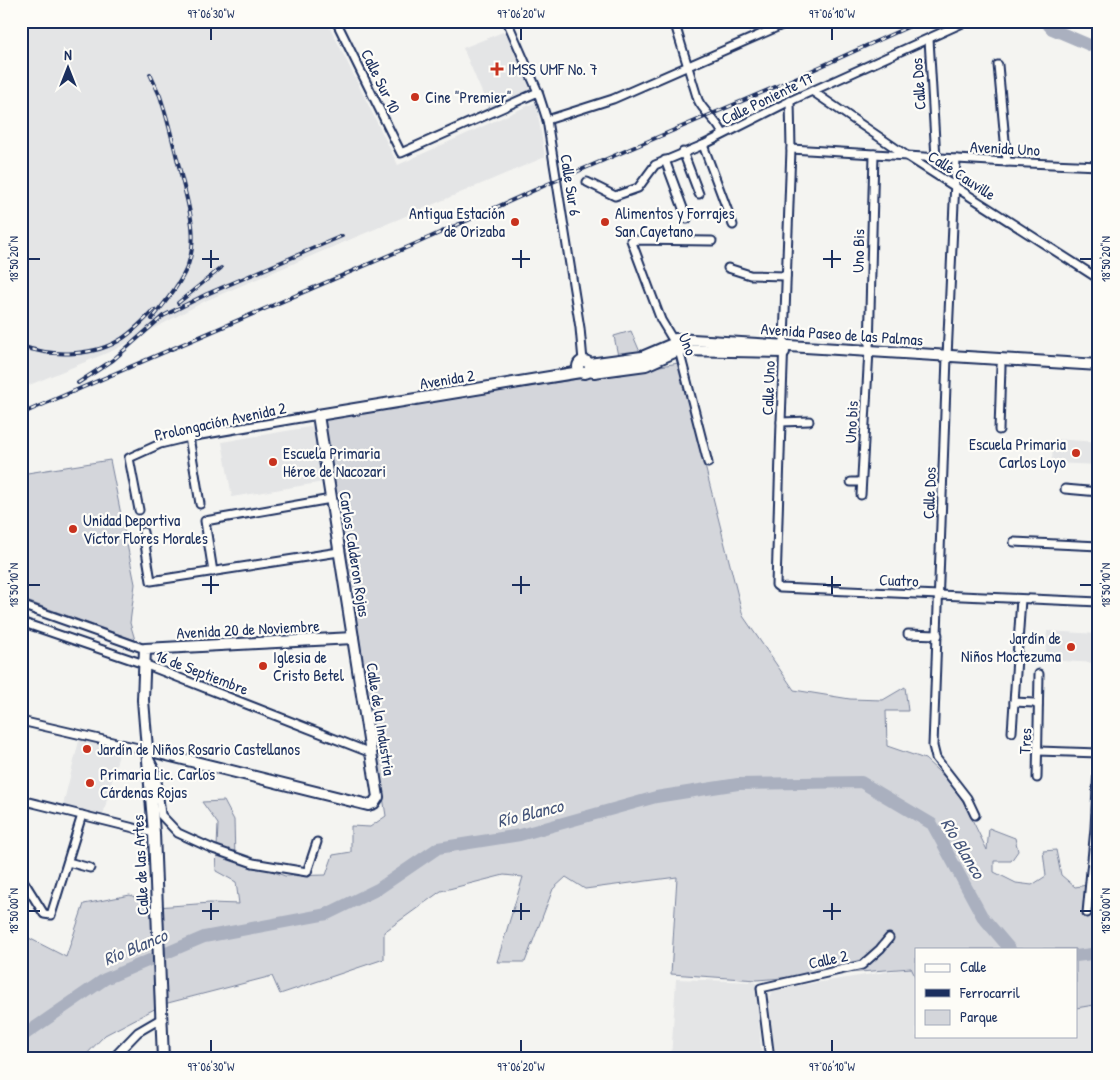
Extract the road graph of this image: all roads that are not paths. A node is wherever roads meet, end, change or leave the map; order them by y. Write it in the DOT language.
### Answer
graph roads {
  1 [pos="336,21"];
  2 [pos="507,21"];
  3 [pos="674,21"];
  4 [pos="791,21"];
  5 [pos="967,21"];
  6 [pos="929,39"];
  7 [pos="687,66"];
  8 [pos="998,66"];
  9 [pos="812,91"];
  10 [pos="538,92"];
  11 [pos="790,101"];
  12 [pos="547,120"];
  13 [pos="723,134"];
  14 [pos="703,145"];
  15 [pos="791,149"];
  16 [pos="683,152"];
  17 [pos="874,154"];
  18 [pos="907,156"];
  19 [pos="936,158"];
  20 [pos="956,159"];
  21 [pos="665,160"];
  22 [pos="1007,162"];
  23 [pos="1099,166"];
  24 [pos="588,182"];
  25 [pos="954,187"];
  26 [pos="698,194"];
  27 [pos="687,219"];
  28 [pos="733,225"];
  29 [pos="712,241"];
  30 [pos="728,268"];
  31 [pos="786,276"];
  32 [pos="1099,279"];
  33 [pos="677,347"];
  34 [pos="783,349"];
  35 [pos="868,353"];
  36 [pos="947,360"];
  37 [pos="1099,365"];
  38 [pos="1002,366"];
  39 [pos="585,367"];
  40 [pos="1099,372"];
  41 [pos="318,415"];
  42 [pos="781,422"];
  43 [pos="809,422"];
  44 [pos="999,430"];
  45 [pos="190,437"];
  46 [pos="708,463"];
  47 [pos="851,482"];
  48 [pos="861,482"];
  49 [pos="1064,489"];
  50 [pos="1099,492"];
  51 [pos="860,495"];
  52 [pos="331,499"];
  53 [pos="200,504"];
  54 [pos="139,510"];
  55 [pos="143,532"];
  56 [pos="1014,542"];
  57 [pos="1099,546"];
  58 [pos="339,552"];
  59 [pos="213,572"];
  60 [pos="776,585"];
  61 [pos="940,595"];
  62 [pos="1021,599"];
  63 [pos="1099,602"];
  64 [pos="21,605"];
  65 [pos="21,622"];
  66 [pos="908,634"];
  67 [pos="938,635"];
  68 [pos="353,638"];
  69 [pos="145,649"];
  70 [pos="144,664"];
  71 [pos="1039,674"];
  72 [pos="1014,702"];
  73 [pos="1038,705"];
  74 [pos="21,721"];
  75 [pos="1012,732"];
  76 [pos="1099,747"];
  77 [pos="1038,751"];
  78 [pos="371,753"];
  79 [pos="1099,753"];
  80 [pos="148,754"];
  81 [pos="1037,778"];
  82 [pos="21,800"];
  83 [pos="82,815"];
  84 [pos="975,815"];
  85 [pos="1097,828"];
  86 [pos="154,833"];
  87 [pos="317,842"];
  88 [pos="68,862"];
  89 [pos="90,868"];
  90 [pos="21,877"];
  91 [pos="1087,912"];
  92 [pos="889,938"];
  93 [pos="162,1018"];
  94 [pos="112,1059"];
  95 [pos="163,1059"];
  96 [pos="770,1059"];
  1 -- 10 [label="street, Calle Sur 10"];
  2 -- 10 [label="street, Calle Sur 6"];
  3 -- 7 [label="street"];
  4 -- 7 [label="street"];
  5 -- 6 [label="street, Calle Poniente 17"];
  6 -- 9 [label="street, Calle Poniente 17"];
  6 -- 19 [label="street, Calle Dos"];
  7 -- 12 [label="street"];
  7 -- 13 [label="street"];
  8 -- 22 [label="street"];
  9 -- 11 [label="street, Calle Poniente 17"];
  9 -- 18 [label="street, Calle Cauville"];
  10 -- 12 [label="street, Calle Sur 6"];
  11 -- 13 [label="street, Calle Poniente 17"];
  11 -- 15 [label="street, Calle Uno"];
  12 -- 39 [label="street, Calle Sur 6"];
  13 -- 14 [label="street, Calle Poniente 17"];
  14 -- 16 [label="street, Calle Poniente 17"];
  14 -- 28 [label="street"];
  15 -- 17 [label="street, Avenida Uno"];
  15 -- 31 [label="street, Calle Uno"];
  16 -- 21 [label="street, Calle Poniente 17"];
  16 -- 26 [label="street"];
  17 -- 18 [label="street, Avenida Uno"];
  17 -- 35 [label="street, Uno Bis"];
  18 -- 19 [label="street, Avenida Uno"];
  18 -- 25 [label="street, Calle Cauville"];
  19 -- 20 [label="street, Avenida Uno"];
  20 -- 22 [label="street, Avenida Uno"];
  20 -- 25 [label="street, Calle Dos"];
  21 -- 24 [label="street, Calle Poniente 17"];
  21 -- 27 [label="street"];
  22 -- 23 [label="street, Avenida Uno"];
  25 -- 32 [label="street, Calle Cauville"];
  25 -- 36 [label="street, Calle Dos"];
  29 -- 33 [label="street, Uno"];
  30 -- 31 [label="street"];
  31 -- 34 [label="street, Calle Uno"];
  33 -- 34 [label="street, Avenida Paseo de las Palmas"];
  33 -- 39 [label="street, Avenida Paseo de las Palmas"];
  33 -- 46 [label="street, Uno"];
  34 -- 35 [label="street, Avenida Paseo de las Palmas"];
  34 -- 42 [label="street, Calle Uno"];
  35 -- 36 [label="street, Avenida Paseo de las Palmas"];
  35 -- 48 [label="street, Uno bis"];
  36 -- 37 [label="street, Avenida Paseo de las Palmas"];
  36 -- 38 [label="street, Avenida Paseo de las Palmas"];
  36 -- 61 [label="street, Calle Dos"];
  38 -- 40 [label="street, Avenida Paseo de las Palmas"];
  38 -- 44 [label="street"];
  39 -- 41 [label="street, Avenida 2"];
  41 -- 45 [label="street, Prolongación Avenida 2"];
  41 -- 52 [label="street, Carlos Calderon Rojas"];
  42 -- 43 [label="street"];
  42 -- 60 [label="street, Calle Uno"];
  45 -- 53 [label="street"];
  45 -- 54 [label="street, Prolongación Avenida 2"];
  47 -- 48 [label="street"];
  48 -- 51 [label="street, Uno bis"];
  49 -- 50 [label="street"];
  52 -- 58 [label="street, Carlos Calderon Rojas"];
  52 -- 59 [label="street"];
  55 -- 59 [label="street"];
  56 -- 57 [label="street"];
  58 -- 59 [label="street"];
  58 -- 68 [label="street, Carlos Calderon Rojas"];
  60 -- 61 [label="street, Cuatro"];
  61 -- 62 [label="street, Cuatro"];
  61 -- 67 [label="street, Calle Dos"];
  62 -- 63 [label="street, Cuatro"];
  62 -- 72 [label="street"];
  64 -- 69 [label="street"];
  65 -- 70 [label="street, 16 de Septiembre"];
  66 -- 67 [label="street"];
  67 -- 84 [label="street, Calle Dos"];
  68 -- 69 [label="street, Avenida 20 de Noviembre"];
  68 -- 78 [label="street, Calle de la Industria"];
  69 -- 70 [label="street, Calle de las Artes"];
  70 -- 78 [label="street, 16 de Septiembre"];
  70 -- 80 [label="street, Calle de las Artes"];
  71 -- 73 [label="street, Tres"];
  72 -- 73 [label="street"];
  72 -- 75 [label="street"];
  73 -- 77 [label="street, Tres"];
  74 -- 80 [label="street"];
  76 -- 79 [label="street"];
  77 -- 79 [label="street"];
  77 -- 81 [label="street, Tres"];
  78 -- 80 [label="street, Calle de la Industria"];
  79 -- 85 [label="street"];
  80 -- 86 [label="street, Calle de las Artes"];
  80 -- 87 [label="street"];
  82 -- 83 [label="street"];
  83 -- 86 [label="street"];
  83 -- 88 [label="street"];
  85 -- 91 [label="street"];
  86 -- 93 [label="street, Calle de las Artes"];
  88 -- 89 [label="street"];
  88 -- 90 [label="street"];
  92 -- 96 [label="street, Calle 2"];
  93 -- 94 [label="street"];
  93 -- 95 [label="street, Calle de las Artes"];
}
